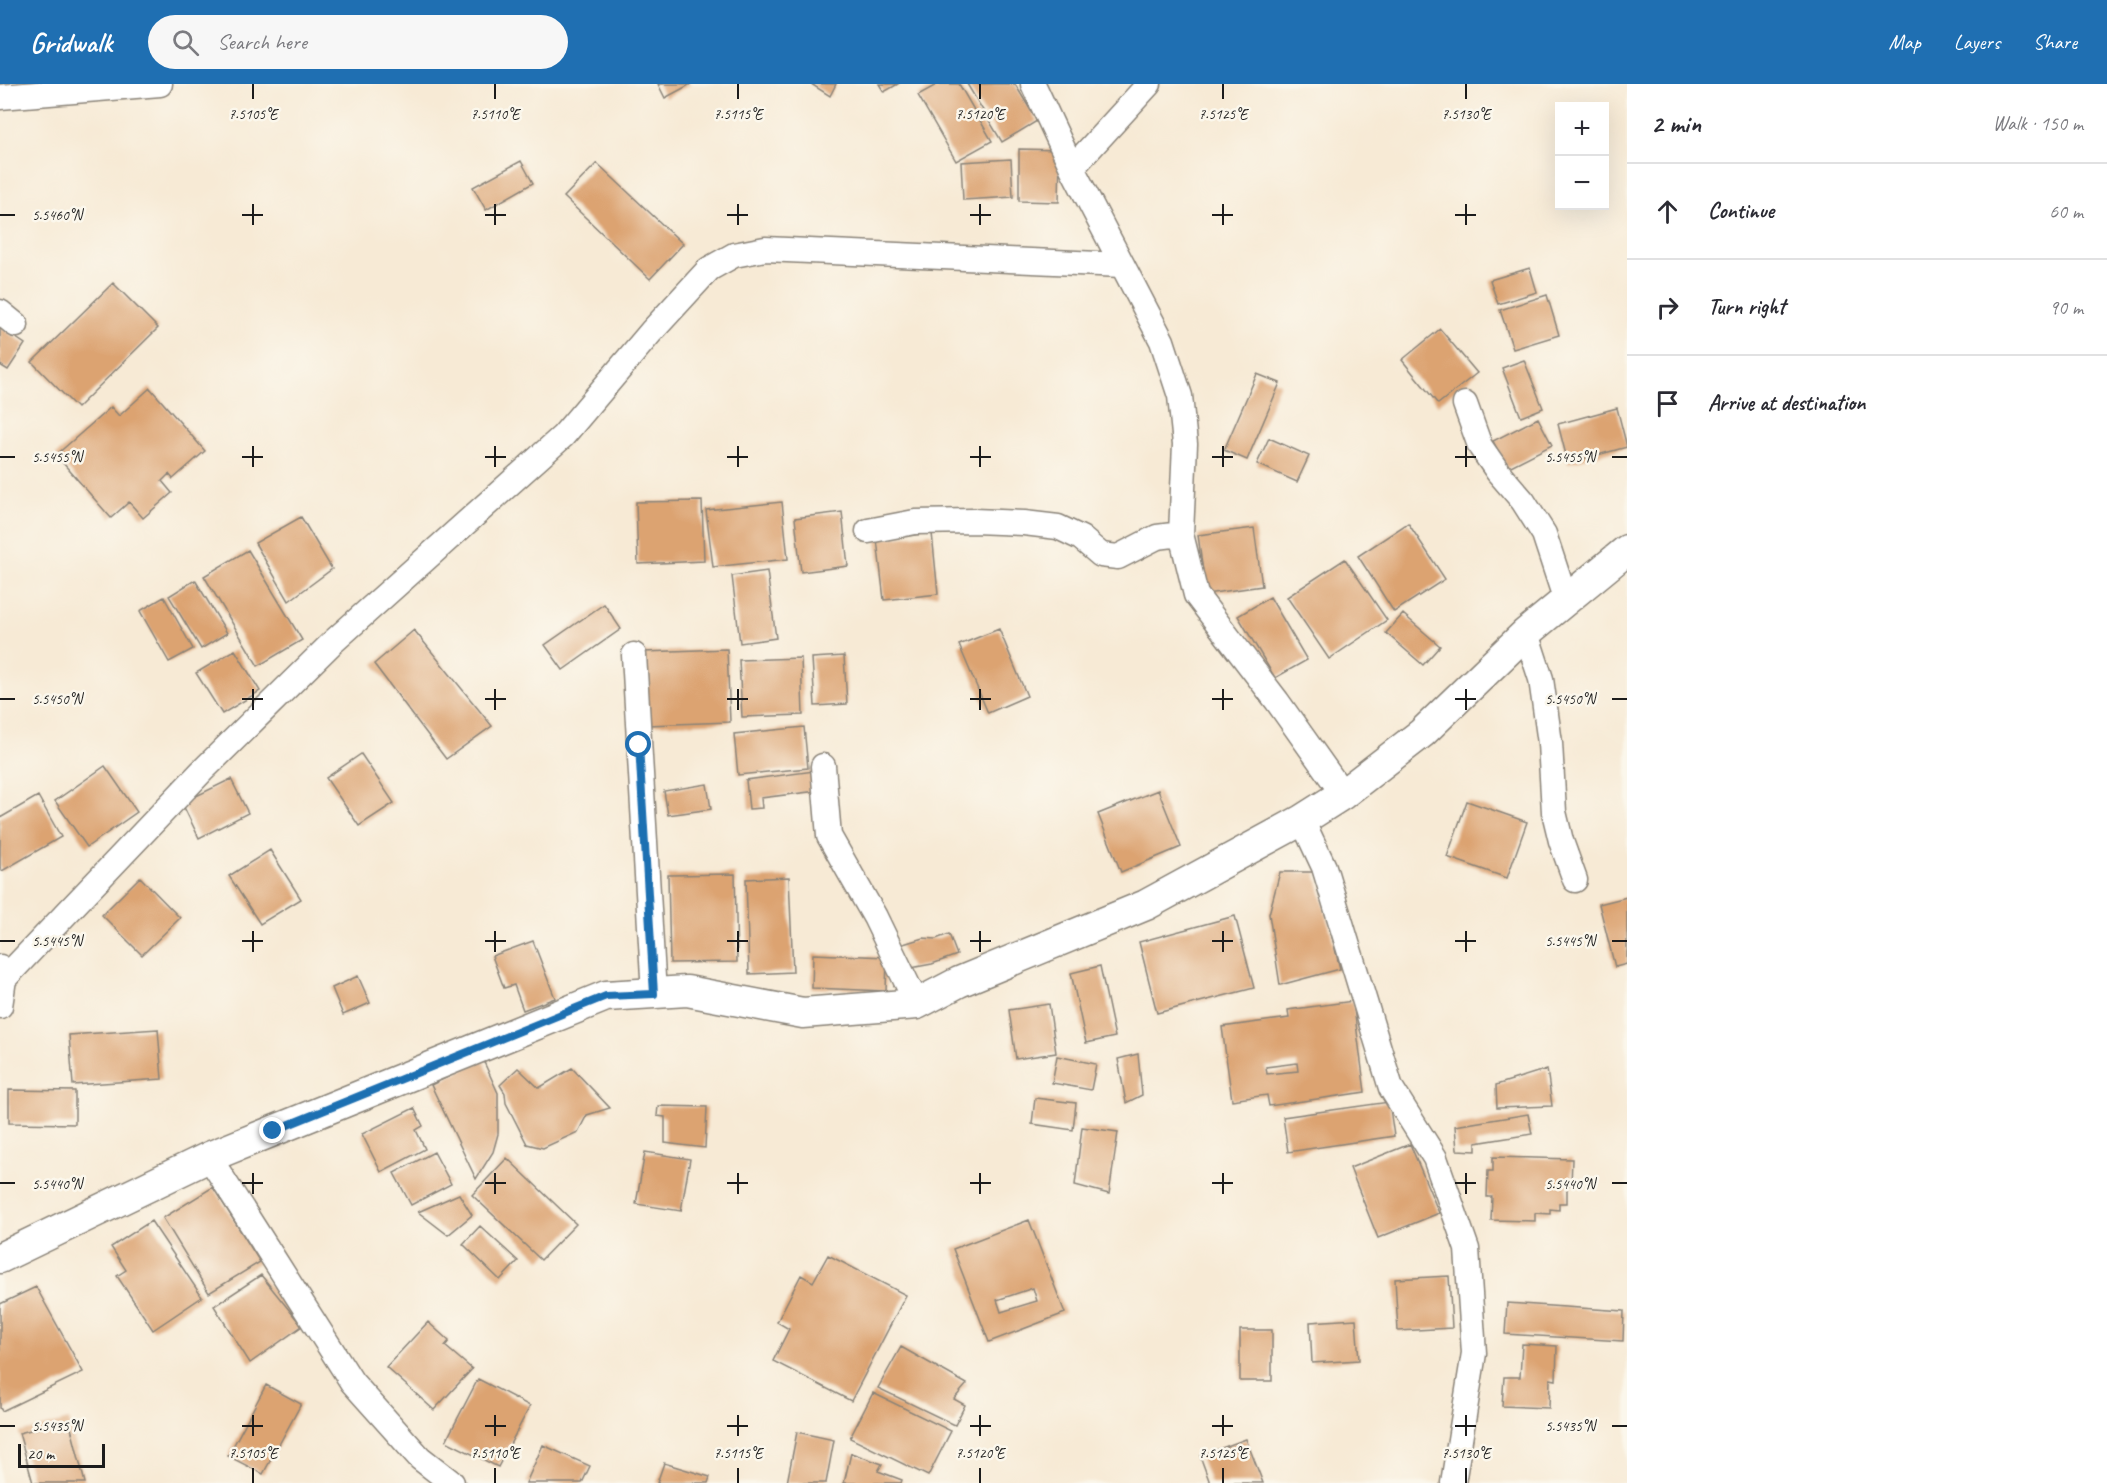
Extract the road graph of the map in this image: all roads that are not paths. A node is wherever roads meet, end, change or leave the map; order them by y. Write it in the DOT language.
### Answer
graph roads {
  1 [pos="160,84"];
  2 [pos="1033,84"];
  3 [pos="1149,84"];
  4 [pos="0,97"];
  5 [pos="1072,168"];
  6 [pos="1122,265"];
  7 [pos="1465,404"];
  8 [pos="868,531"];
  9 [pos="1181,534"];
  10 [pos="1627,550"];
  11 [pos="1566,601"];
  12 [pos="1526,633"];
  13 [pos="634,655"];
  14 [pos="823,766"];
  15 [pos="1343,794"];
  16 [pos="1302,820"];
  17 [pos="1575,880"];
  18 [pos="1,989"];
  19 [pos="654,994"];
  20 [pos="917,1004"];
  21 [pos="209,1157"];
  22 [pos="0,1258"];
  23 [pos="452,1483"];
  24 [pos="1453,1483"];
  1 -- 4 [label="street"];
  2 -- 5 [label="street"];
  3 -- 5 [label="street"];
  5 -- 6 [label="street"];
  6 -- 9 [label="street"];
  6 -- 18 [label="street"];
  7 -- 11 [label="street"];
  8 -- 9 [label="street"];
  9 -- 15 [label="street"];
  10 -- 11 [label="street"];
  11 -- 12 [label="street"];
  12 -- 15 [label="street"];
  12 -- 17 [label="street"];
  13 -- 19 [label="street"];
  14 -- 20 [label="street"];
  15 -- 16 [label="street"];
  16 -- 20 [label="street"];
  16 -- 24 [label="street"];
  19 -- 20 [label="street"];
  19 -- 21 [label="street"];
  21 -- 22 [label="street"];
  21 -- 23 [label="street"];
}
